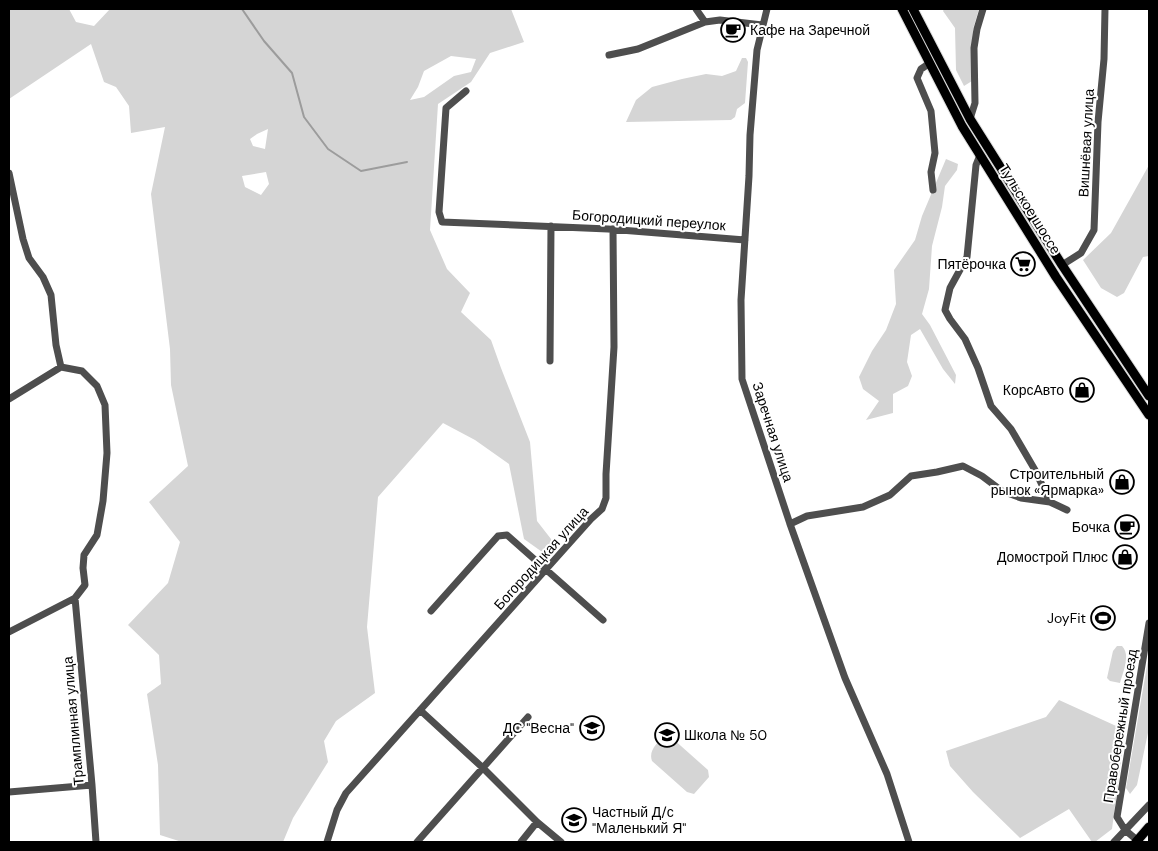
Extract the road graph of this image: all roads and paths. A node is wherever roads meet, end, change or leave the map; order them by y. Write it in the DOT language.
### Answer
graph roads {
  1 [pos="696,9"];
  2 [pos="767,9"];
  3 [pos="902,9"];
  4 [pos="913,9"];
  5 [pos="983,9"];
  6 [pos="1105,9"];
  7 [pos="705,22"];
  8 [pos="762,25"];
  9 [pos="609,55"];
  10 [pos="930,63"];
  11 [pos="466,91"];
  12 [pos="970,119"];
  13 [pos="980,155"];
  14 [pos="9,173"];
  15 [pos="933,190"];
  16 [pos="551,226"];
  17 [pos="613,229"];
  18 [pos="745,240"];
  19 [pos="1062,266"];
  20 [pos="550,361"];
  21 [pos="61,367"];
  22 [pos="1149,396"];
  23 [pos="9,399"];
  24 [pos="1149,415"];
  25 [pos="1050,502"];
  26 [pos="1067,510"];
  27 [pos="790,524"];
  28 [pos="546,569"];
  29 [pos="75,598"];
  30 [pos="431,611"];
  31 [pos="603,620"];
  32 [pos="1149,623"];
  33 [pos="9,632"];
  34 [pos="420,710"];
  35 [pos="528,718"];
  36 [pos="482,768"];
  37 [pos="92,785"];
  38 [pos="9,792"];
  39 [pos="1149,805"];
  40 [pos="538,822"];
  41 [pos="1149,827"];
  42 [pos="1125,830"];
  43 [pos="1136,841"];
  44 [pos="96,842"];
  45 [pos="327,842"];
  46 [pos="418,842"];
  47 [pos="521,842"];
  48 [pos="561,842"];
  49 [pos="909,842"];
  50 [pos="1114,842"];
  1 -- 7 [label="street"];
  2 -- 8 [label="street, Заречная улица"];
  3 -- 10 [label="main road, Тульское шоссе"];
  4 -- 12 [label="main road, Тульское шоссе"];
  5 -- 12 [label="street"];
  6 -- 19 [label="street, Вишнёвая улица"];
  7 -- 8 [label="street"];
  7 -- 9 [label="street"];
  8 -- 18 [label="street, Заречная улица"];
  10 -- 13 [label="main road, Тульское шоссе"];
  10 -- 15 [label="street"];
  11 -- 16 [label="street, Богородицкий переулок"];
  12 -- 19 [label="main road, Тульское шоссе"];
  13 -- 24 [label="main road, Тульское шоссе"];
  13 -- 25 [label="street"];
  14 -- 21 [label="street"];
  16 -- 17 [label="street, Богородицкий переулок"];
  16 -- 20 [label="street"];
  17 -- 18 [label="street, Богородицкий переулок"];
  17 -- 28 [label="street, Богородицкая улица"];
  18 -- 27 [label="street, Заречная улица"];
  19 -- 22 [label="main road, Тульское шоссе"];
  21 -- 23 [label="street"];
  21 -- 29 [label="street, Трамплинная улица"];
  25 -- 26 [label="street"];
  25 -- 27 [label="street"];
  27 -- 49 [label="street, Заречная улица"];
  28 -- 30 [label="street"];
  28 -- 31 [label="street"];
  28 -- 34 [label="street, Богородицкая улица"];
  29 -- 33 [label="street"];
  29 -- 37 [label="street, Трамплинная улица"];
  32 -- 42 [label="street, Правобережный проезд"];
  34 -- 36 [label="street"];
  34 -- 45 [label="street, Богородицкая улица"];
  35 -- 36 [label="street"];
  36 -- 40 [label="street"];
  36 -- 46 [label="street"];
  37 -- 38 [label="street"];
  37 -- 44 [label="street, Трамплинная улица"];
  39 -- 42 [label="street"];
  40 -- 47 [label="street"];
  40 -- 48 [label="street"];
  41 -- 43 [label="main road"];
  42 -- 43 [label="street"];
  42 -- 50 [label="street"];
}
